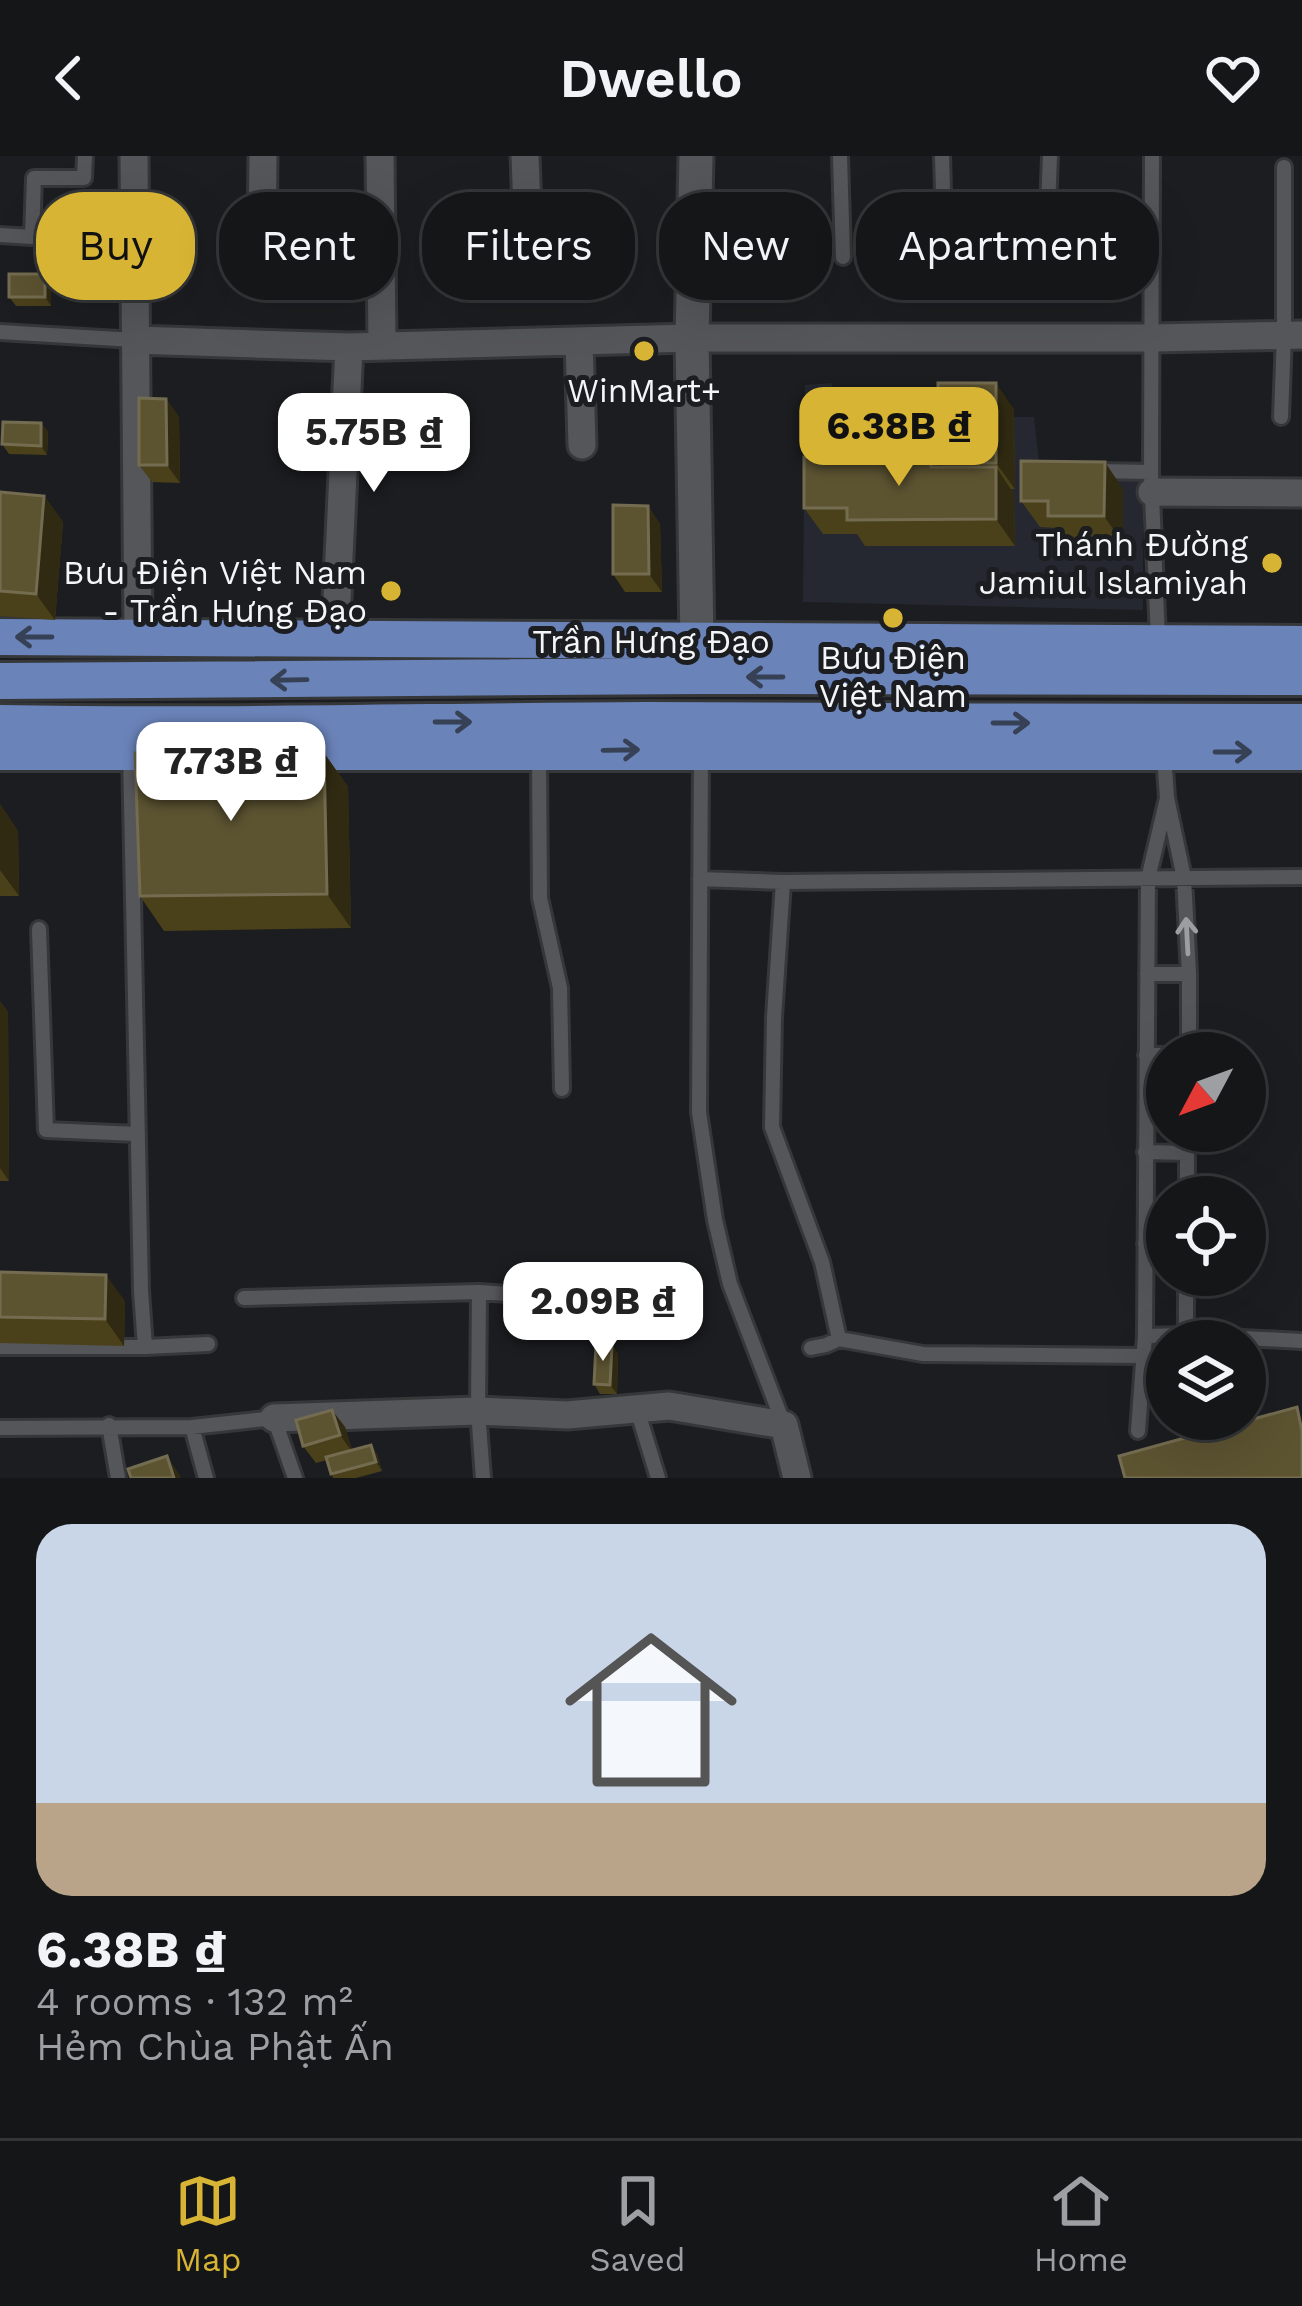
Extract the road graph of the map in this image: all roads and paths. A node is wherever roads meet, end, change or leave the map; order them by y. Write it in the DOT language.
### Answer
graph roads {
  1 [pos="85,156"];
  2 [pos="134,156"];
  3 [pos="263,156"];
  4 [pos="380,156"];
  5 [pos="525,156"];
  6 [pos="696,156"];
  7 [pos="840,156"];
  8 [pos="942,156"];
  9 [pos="1050,156"];
  10 [pos="1152,156"];
  11 [pos="1284,167"];
  12 [pos="263,192"];
  13 [pos="526,192"];
  14 [pos="943,192"];
  15 [pos="1049,192"];
  16 [pos="0,235"];
  17 [pos="842,257"];
  18 [pos="0,332"];
  19 [pos="1293,335"];
  20 [pos="692,338"];
  21 [pos="1153,338"];
  22 [pos="135,340"];
  23 [pos="579,341"];
  24 [pos="382,344"];
  25 [pos="349,347"];
  26 [pos="1280,417"];
  27 [pos="582,445"];
  28 [pos="1090,471"];
  29 [pos="1151,482"];
  30 [pos="1302,493"];
  31 [pos="138,636"];
  32 [pos="0,637"];
  33 [pos="200,637"];
  34 [pos="335,641"];
  35 [pos="1302,644"];
  36 [pos="698,659"];
  37 [pos="1159,661"];
  38 [pos="1302,677"];
  39 [pos="0,681"];
  40 [pos="138,681"];
  41 [pos="200,681"];
  42 [pos="1302,722"];
  43 [pos="0,723"];
  44 [pos="539,736"];
  45 [pos="701,736"];
  46 [pos="75,738"];
  47 [pos="1164,738"];
  48 [pos="129,739"];
  49 [pos="0,752"];
  50 [pos="1302,752"];
  51 [pos="1166,798"];
  52 [pos="1302,877"];
  53 [pos="1184,878"];
  54 [pos="700,879"];
  55 [pos="1148,879"];
  56 [pos="783,882"];
  57 [pos="39,929"];
  58 [pos="1147,974"];
  59 [pos="1190,974"];
  60 [pos="1146,1032"];
  61 [pos="1189,1032"];
  62 [pos="1146,1055"];
  63 [pos="562,1089"];
  64 [pos="137,1134"];
  65 [pos="1145,1152"];
  66 [pos="1187,1153"];
  67 [pos="1187,1176"];
  68 [pos="1145,1244"];
  69 [pos="141,1291"];
  70 [pos="118,1292"];
  71 [pos="479,1292"];
  72 [pos="244,1298"];
  73 [pos="575,1299"];
  74 [pos="1145,1336"];
  75 [pos="838,1339"];
  76 [pos="1266,1339"];
  77 [pos="1302,1341"];
  78 [pos="208,1344"];
  79 [pos="0,1347"];
  80 [pos="146,1347"];
  81 [pos="811,1348"];
  82 [pos="1143,1356"];
  83 [pos="637,1409"];
  84 [pos="478,1411"];
  85 [pos="274,1418"];
  86 [pos="110,1425"];
  87 [pos="784,1426"];
  88 [pos="192,1427"];
  89 [pos="0,1428"];
  90 [pos="1138,1431"];
  91 [pos="118,1478"];
  92 [pos="206,1478"];
  93 [pos="295,1478"];
  94 [pos="484,1478"];
  95 [pos="658,1478"];
  96 [pos="797,1478"];
  1 -- 16 [label="lane"];
  2 -- 22 [label="street"];
  3 -- 12 [label="street"];
  4 -- 24 [label="street"];
  5 -- 13 [label="street"];
  6 -- 20 [label="street"];
  7 -- 17 [label="lane"];
  8 -- 14 [label="lane"];
  9 -- 15 [label="lane"];
  10 -- 21 [label="lane"];
  11 -- 19 [label="lane"];
  18 -- 22 [label="lane"];
  19 -- 21 [label="street"];
  19 -- 26 [label="lane"];
  20 -- 21 [label="street"];
  20 -- 23 [label="street"];
  20 -- 36 [label="street"];
  21 -- 29 [label="lane"];
  22 -- 25 [label="street"];
  22 -- 31 [label="street"];
  23 -- 24 [label="street"];
  23 -- 27 [label="street"];
  24 -- 25 [label="street"];
  25 -- 34 [label="street"];
  28 -- 29 [label="lane"];
  29 -- 30 [label="street"];
  29 -- 37 [label="lane"];
  31 -- 32 [label="main road, Trần Hưng Đạo, one-way"];
  31 -- 33 [label="main road, Trần Hưng Đạo"];
  31 -- 40 [label="main road"];
  33 -- 34 [label="main road, Trần Hưng Đạo"];
  33 -- 41 [label="main road"];
  34 -- 36 [label="main road, Trần Hưng Đạo"];
  35 -- 37 [label="main road, Trần Hưng Đạo"];
  37 -- 36 [label="main road, Trần Hưng Đạo, one-way"];
  36 -- 41 [label="main road, Trần Hưng Đạo, one-way"];
  36 -- 45 [label="main road"];
  37 -- 38 [label="main road, Trần Hưng Đạo"];
  37 -- 47 [label="main road"];
  39 -- 40 [label="main road, Trần Hưng Đạo"];
  40 -- 41 [label="main road, Trần Hưng Đạo"];
  42 -- 47 [label="main road"];
  43 -- 46 [label="main road"];
  44 -- 45 [label="main road, one-way"];
  48 -- 44 [label="main road, one-way"];
  44 -- 63 [label="lane"];
  45 -- 47 [label="main road, one-way"];
  45 -- 54 [label="lane"];
  46 -- 48 [label="main road"];
  46 -- 49 [label="main road"];
  47 -- 50 [label="main road, one-way"];
  47 -- 51 [label="lane"];
  48 -- 64 [label="lane"];
  51 -- 53 [label="lane"];
  51 -- 55 [label="lane"];
  52 -- 53 [label="lane"];
  53 -- 55 [label="lane"];
  59 -- 53 [label="lane, one-way"];
  54 -- 56 [label="lane"];
  54 -- 87 [label="lane"];
  55 -- 56 [label="lane"];
  55 -- 58 [label="lane"];
  56 -- 75 [label="lane"];
  57 -- 64 [label="lane"];
  58 -- 59 [label="lane"];
  58 -- 60 [label="lane"];
  59 -- 61 [label="lane"];
  62 -- 65 [label="lane"];
  64 -- 69 [label="lane"];
  65 -- 66 [label="lane"];
  65 -- 68 [label="lane"];
  66 -- 67 [label="lane"];
  68 -- 74 [label="lane"];
  69 -- 70 [label="lane"];
  69 -- 80 [label="lane"];
  71 -- 72 [label="lane"];
  71 -- 73 [label="lane"];
  71 -- 84 [label="lane"];
  74 -- 82 [label="lane"];
  75 -- 81 [label="lane"];
  75 -- 82 [label="lane"];
  76 -- 77 [label="lane"];
  78 -- 80 [label="lane"];
  79 -- 80 [label="lane"];
  82 -- 90 [label="lane"];
  83 -- 84 [label="street"];
  83 -- 87 [label="street"];
  83 -- 95 [label="lane"];
  84 -- 85 [label="street"];
  84 -- 94 [label="lane"];
  85 -- 88 [label="lane"];
  85 -- 93 [label="lane"];
  86 -- 88 [label="lane"];
  86 -- 89 [label="lane"];
  86 -- 91 [label="lane"];
  87 -- 96 [label="street"];
  88 -- 92 [label="lane"];
}
